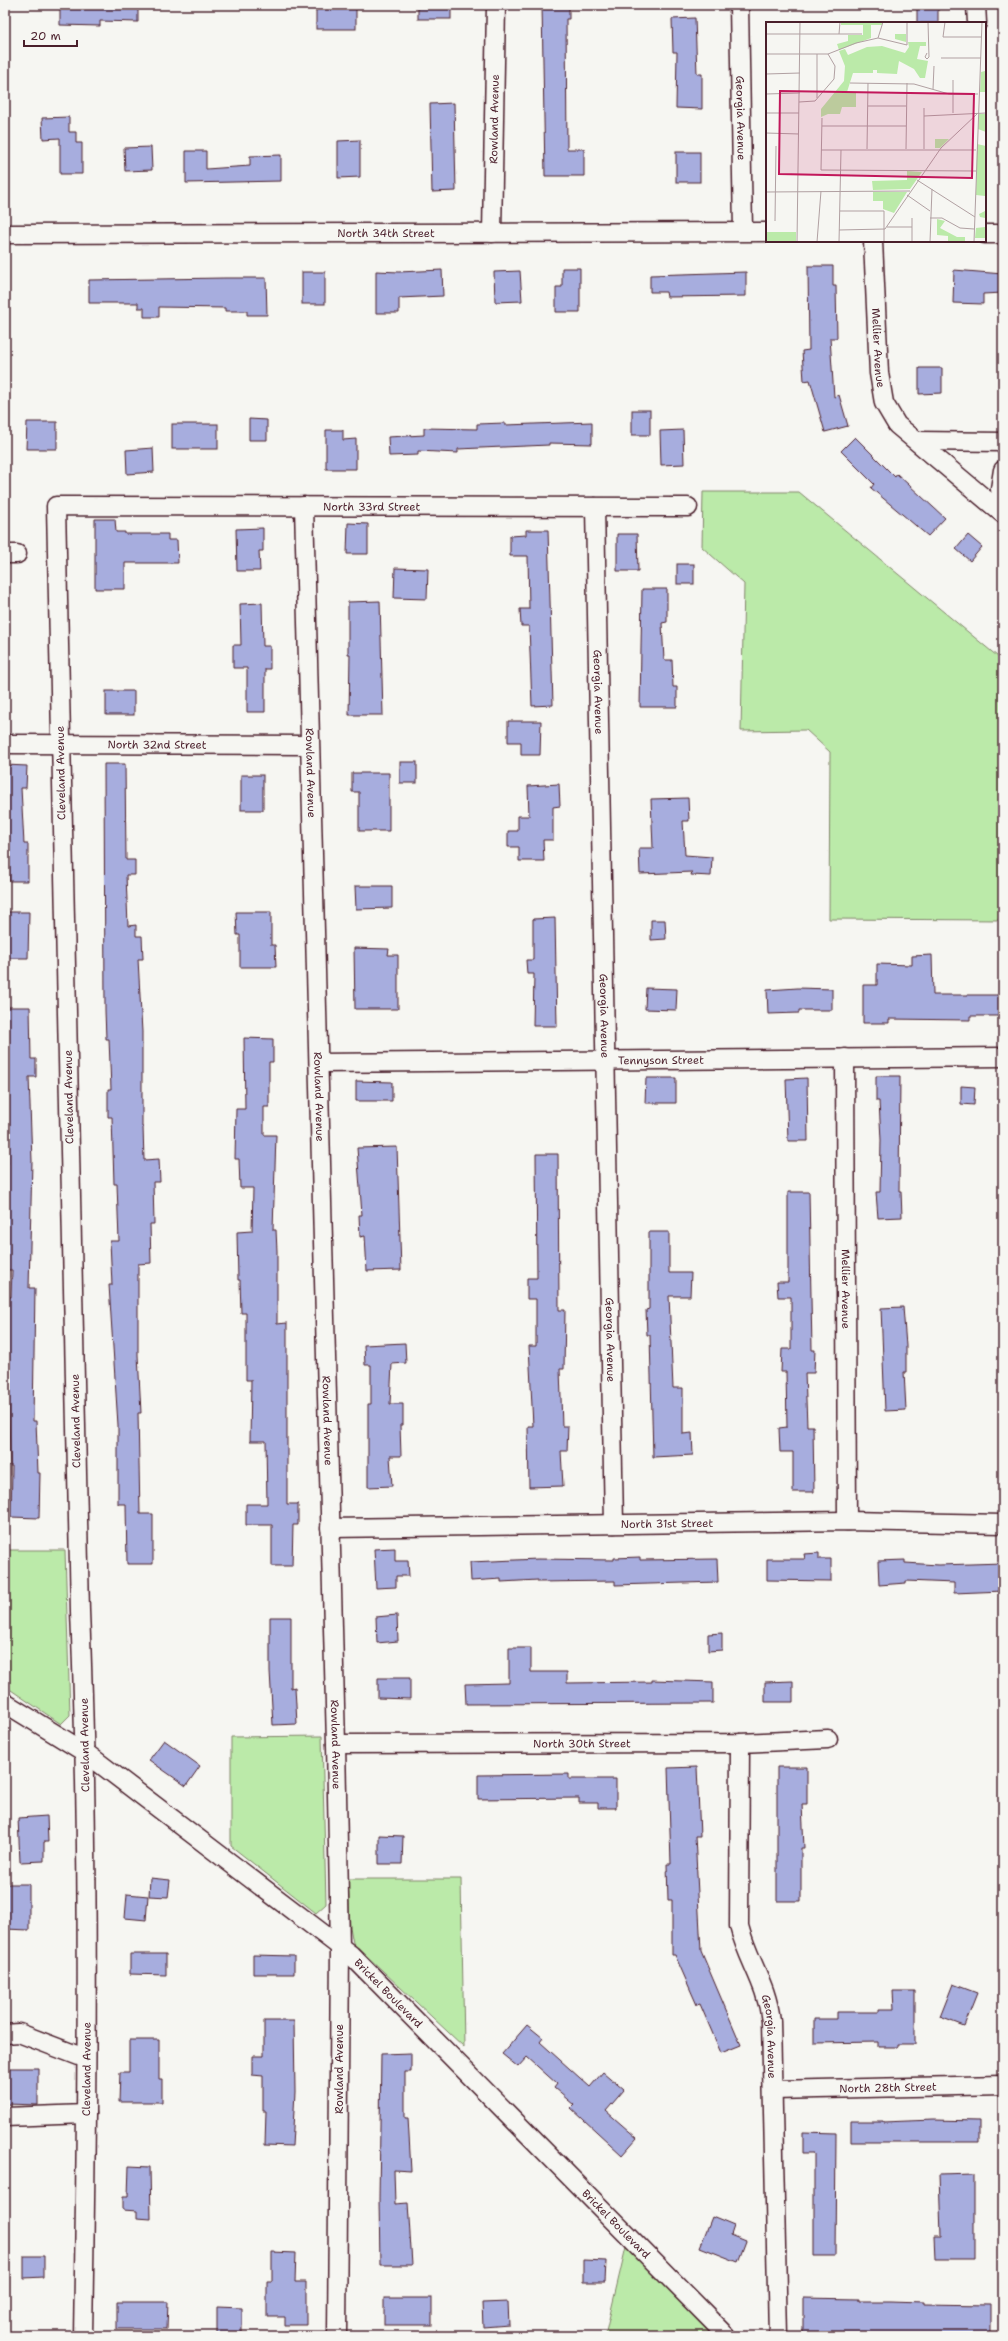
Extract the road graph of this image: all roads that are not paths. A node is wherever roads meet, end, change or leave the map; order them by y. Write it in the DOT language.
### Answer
graph roads {
  1 [pos="496,5"];
  2 [pos="739,5"];
  3 [pos="976,5"];
  4 [pos="977,22"];
  5 [pos="743,231"];
  6 [pos="766,232"];
  7 [pos="492,233"];
  8 [pos="5,234"];
  9 [pos="986,234"];
  10 [pos="1003,234"];
  11 [pos="873,242"];
  12 [pos="917,441"];
  13 [pos="1003,442"];
  14 [pos="1003,470"];
  15 [pos="56,506"];
  16 [pos="304,506"];
  17 [pos="1003,506"];
  18 [pos="595,507"];
  19 [pos="688,507"];
  20 [pos="1003,514"];
  21 [pos="5,744"];
  22 [pos="61,744"];
  23 [pos="309,745"];
  24 [pos="1003,1057"];
  25 [pos="845,1058"];
  26 [pos="605,1062"];
  27 [pos="318,1063"];
  28 [pos="847,1521"];
  29 [pos="614,1524"];
  30 [pos="1003,1524"];
  31 [pos="330,1528"];
  32 [pos="5,1703"];
  33 [pos="828,1739"];
  34 [pos="740,1743"];
  35 [pos="336,1744"];
  36 [pos="86,1753"];
  37 [pos="340,1946"];
  38 [pos="5,2034"];
  39 [pos="86,2056"];
  40 [pos="1003,2085"];
  41 [pos="773,2090"];
  42 [pos="86,2114"];
  43 [pos="5,2117"];
  44 [pos="83,2336"];
  45 [pos="337,2336"];
  46 [pos="727,2336"];
  47 [pos="778,2336"];
  1 -- 7 [label="street, Rowland Avenue"];
  2 -- 5 [label="street, Georgia Avenue"];
  3 -- 4 [label="street"];
  5 -- 6 [label="street, North 34th Street"];
  5 -- 7 [label="street, North 34th Street"];
  7 -- 8 [label="street, North 34th Street"];
  9 -- 10 [label="street"];
  11 -- 12 [label="street, Mellier Avenue"];
  12 -- 13 [label="street"];
  12 -- 20 [label="street"];
  14 -- 17 [label="street"];
  15 -- 16 [label="street, North 33rd Street"];
  15 -- 22 [label="street, Cleveland Avenue"];
  16 -- 18 [label="street, North 33rd Street"];
  16 -- 23 [label="street, Rowland Avenue"];
  18 -- 19 [label="street, North 33rd Street"];
  18 -- 26 [label="street, Georgia Avenue"];
  21 -- 22 [label="street, North 32nd Street"];
  22 -- 23 [label="street, North 32nd Street"];
  22 -- 36 [label="street, Cleveland Avenue"];
  23 -- 27 [label="street, Rowland Avenue"];
  24 -- 25 [label="street, Tennyson Street"];
  25 -- 26 [label="street, Tennyson Street"];
  25 -- 28 [label="street, Mellier Avenue"];
  26 -- 27 [label="street, Tennyson Street"];
  26 -- 29 [label="street, Georgia Avenue"];
  27 -- 31 [label="street, Rowland Avenue"];
  28 -- 29 [label="street, North 31st Street"];
  28 -- 30 [label="street, North 31st Street"];
  29 -- 31 [label="street, North 31st Street"];
  31 -- 35 [label="street, Rowland Avenue"];
  32 -- 36 [label="street, Brickel Boulevard"];
  33 -- 34 [label="street, North 30th Street"];
  34 -- 35 [label="street, North 30th Street"];
  34 -- 41 [label="street, Georgia Avenue"];
  35 -- 37 [label="street, Rowland Avenue"];
  36 -- 37 [label="street, Brickel Boulevard"];
  36 -- 39 [label="street, Cleveland Avenue"];
  37 -- 45 [label="street, Rowland Avenue"];
  37 -- 46 [label="street, Brickel Boulevard"];
  38 -- 39 [label="street"];
  39 -- 42 [label="street, Cleveland Avenue"];
  40 -- 41 [label="street, North 28th Street"];
  41 -- 47 [label="street, Georgia Avenue"];
  42 -- 43 [label="street"];
  42 -- 44 [label="street, Cleveland Avenue"];
}
